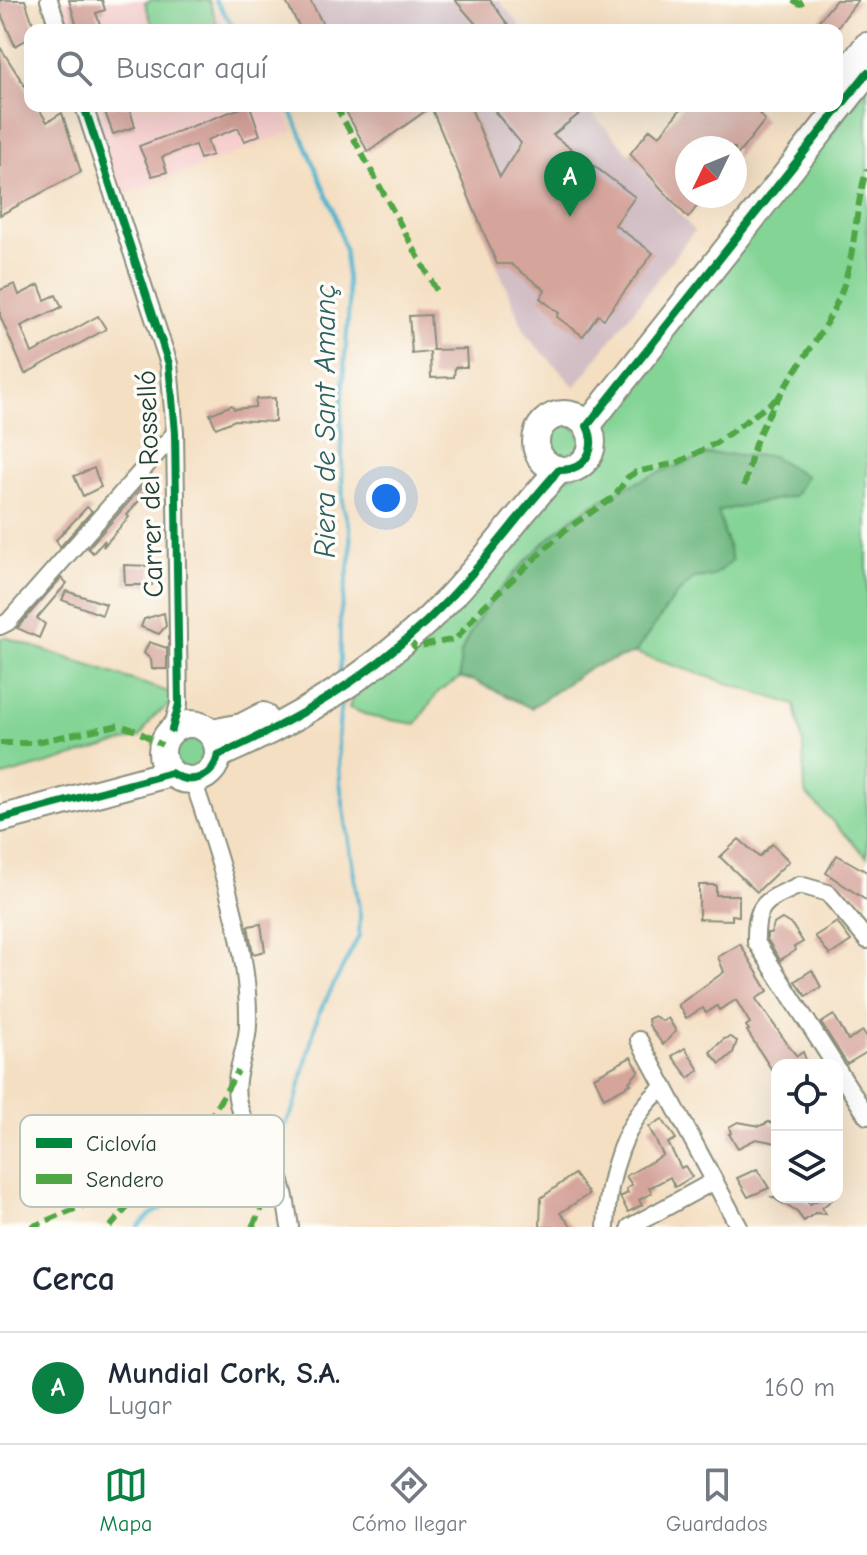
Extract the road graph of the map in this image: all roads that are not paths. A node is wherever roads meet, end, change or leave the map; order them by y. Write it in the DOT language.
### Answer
graph roads {
  1 [pos="49,0"];
  2 [pos="57,24"];
  3 [pos="867,46"];
  4 [pos="867,73"];
  5 [pos="843,77"];
  6 [pos="843,102"];
  7 [pos="86,112"];
  8 [pos="816,112"];
  9 [pos="835,112"];
  10 [pos="582,422"];
  11 [pos="175,433"];
  12 [pos="550,465"];
  13 [pos="0,626"];
  14 [pos="194,729"];
  15 [pos="175,769"];
  16 [pos="0,804"];
  17 [pos="0,819"];
  18 [pos="867,940"];
  19 [pos="639,1040"];
  20 [pos="831,1059"];
  21 [pos="843,1078"];
  22 [pos="664,1087"];
  23 [pos="244,1115"];
  24 [pos="867,1116"];
  25 [pos="714,1181"];
  26 [pos="284,1199"];
  27 [pos="290,1227"];
  28 [pos="606,1227"];
  29 [pos="630,1227"];
  30 [pos="739,1227"];
  1 -- 2 [label="street"];
  3 -- 5 [label="main road"];
  4 -- 6 [label="main road"];
  7 -- 11 [label="street, Carrer del Rosselló"];
  8 -- 10 [label="main road"];
  9 -- 10 [label="main road"];
  10 -- 12 [label="main road"];
  10 -- 12 [label="main road"];
  11 -- 13 [label="street"];
  11 -- 14 [label="street, Carrer del Rosselló"];
  12 -- 14 [label="main road"];
  14 -- 15 [label="main road"];
  14 -- 15 [label="main road"];
  15 -- 16 [label="main road"];
  15 -- 17 [label="main road"];
  15 -- 23 [label="street"];
  18 -- 20 [label="street"];
  19 -- 22 [label="street"];
  21 -- 24 [label="street"];
  22 -- 25 [label="street"];
  22 -- 28 [label="street"];
  25 -- 29 [label="street"];
  25 -- 30 [label="street"];
  26 -- 27 [label="street"];
}
